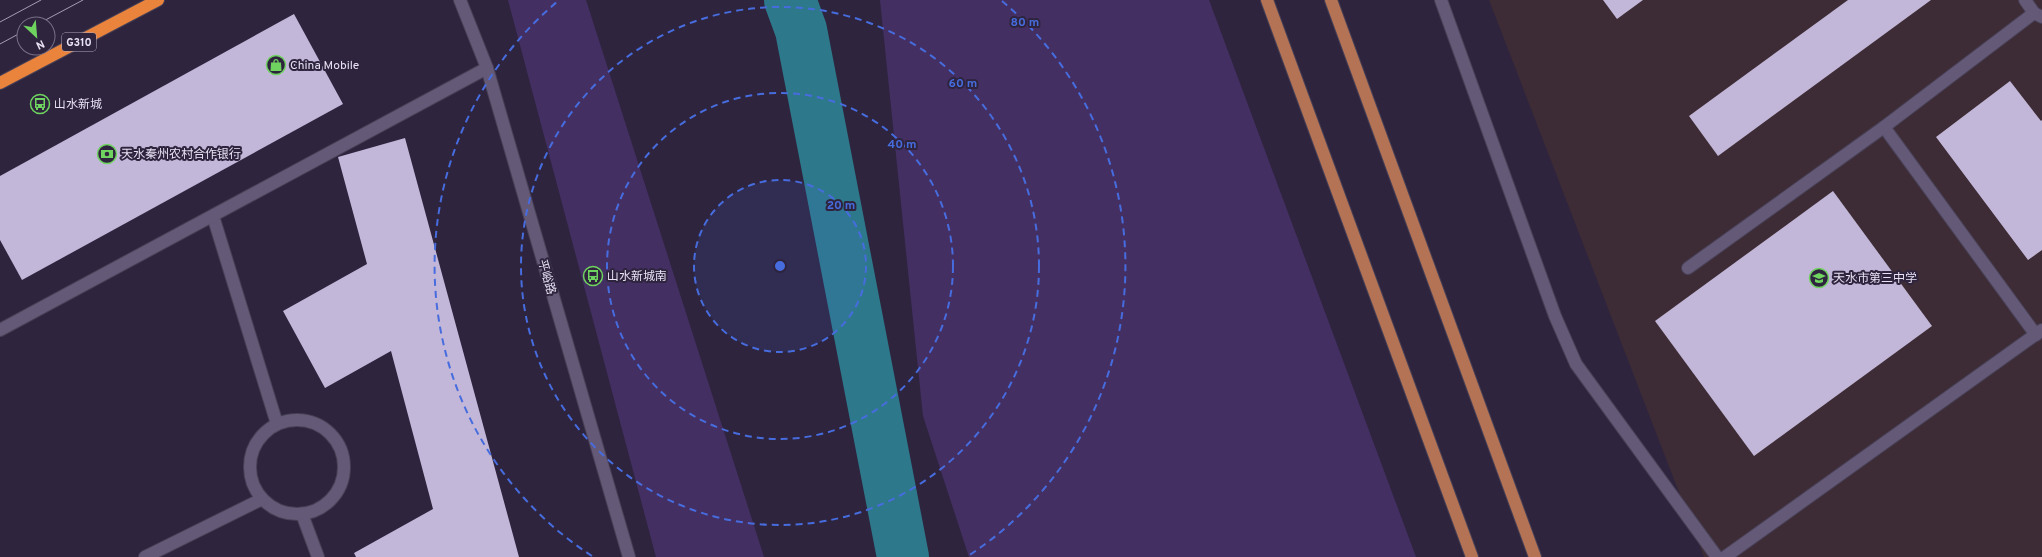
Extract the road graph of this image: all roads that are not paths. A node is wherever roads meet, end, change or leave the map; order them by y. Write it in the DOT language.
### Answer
graph roads {
  1 [pos="158,0"];
  2 [pos="460,0"];
  3 [pos="1267,0"];
  4 [pos="1331,0"];
  5 [pos="1441,0"];
  6 [pos="2025,0"];
  7 [pos="2038,15"];
  8 [pos="487,68"];
  9 [pos="0,83"];
  10 [pos="1884,127"];
  11 [pos="213,216"];
  12 [pos="1688,268"];
  13 [pos="0,330"];
  14 [pos="2039,333"];
  15 [pos="277,424"];
  16 [pos="262,499"];
  17 [pos="302,514"];
  18 [pos="627,556"];
  19 [pos="145,557"];
  20 [pos="318,557"];
  21 [pos="1472,557"];
  22 [pos="1535,557"];
  23 [pos="1717,557"];
  24 [pos="1725,557"];
  1 -- 9 [label="highway, G310"];
  2 -- 8 [label="street, 平峪路"];
  3 -- 21 [label="main road"];
  4 -- 22 [label="main road"];
  5 -- 23 [label="street"];
  6 -- 7 [label="street"];
  7 -- 10 [label="street"];
  8 -- 11 [label="street"];
  8 -- 18 [label="street, 平峪路"];
  10 -- 12 [label="street"];
  10 -- 14 [label="street"];
  11 -- 13 [label="street"];
  11 -- 15 [label="street"];
  14 -- 24 [label="street"];
  15 -- 16 [label="street"];
  15 -- 17 [label="street"];
  16 -- 17 [label="street"];
  16 -- 19 [label="street"];
  17 -- 20 [label="street"];
}
